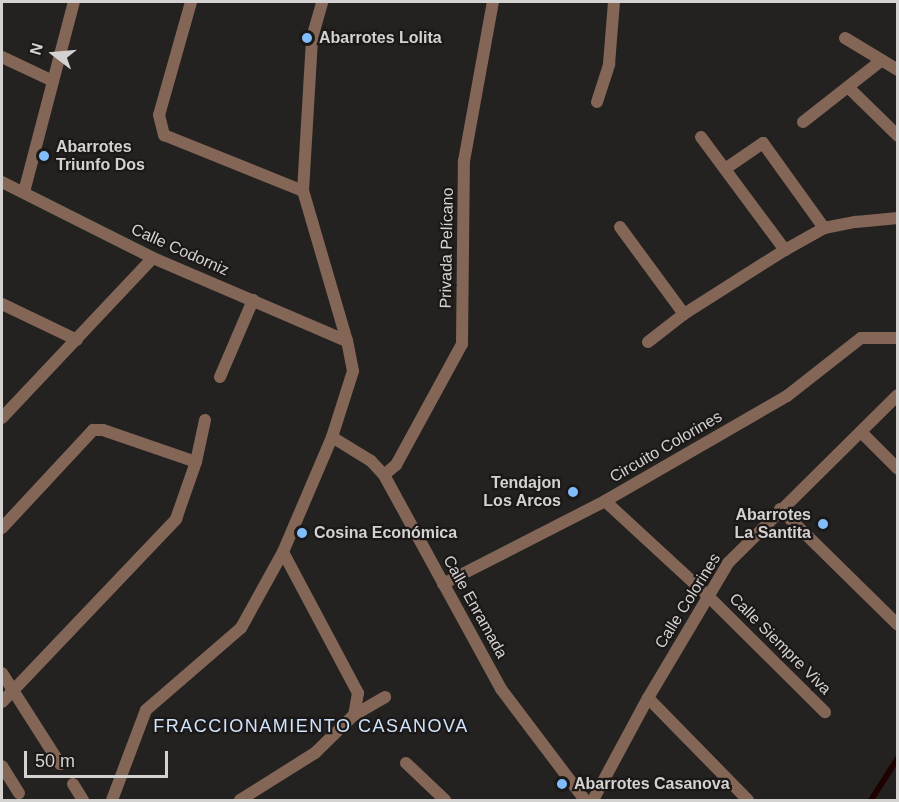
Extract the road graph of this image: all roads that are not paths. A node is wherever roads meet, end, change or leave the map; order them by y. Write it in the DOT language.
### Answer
graph roads {
  1 [pos="74,2"];
  2 [pos="191,2"];
  3 [pos="322,2"];
  4 [pos="493,2"];
  5 [pos="614,2"];
  6 [pos="845,38"];
  7 [pos="2,57"];
  8 [pos="882,60"];
  9 [pos="897,70"];
  10 [pos="53,81"];
  11 [pos="848,87"];
  12 [pos="597,102"];
  13 [pos="803,122"];
  14 [pos="897,136"];
  15 [pos="701,137"];
  16 [pos="725,169"];
  17 [pos="2,182"];
  18 [pos="303,191"];
  19 [pos="24,192"];
  20 [pos="897,219"];
  21 [pos="620,227"];
  22 [pos="824,228"];
  23 [pos="785,250"];
  24 [pos="153,258"];
  25 [pos="253,300"];
  26 [pos="2,303"];
  27 [pos="684,314"];
  28 [pos="897,338"];
  29 [pos="76,340"];
  30 [pos="347,341"];
  31 [pos="648,342"];
  32 [pos="220,377"];
  33 [pos="897,395"];
  34 [pos="3,414"];
  35 [pos="206,420"];
  36 [pos="861,432"];
  37 [pos="332,437"];
  38 [pos="196,462"];
  39 [pos="897,470"];
  40 [pos="384,475"];
  41 [pos="606,501"];
  42 [pos="780,509"];
  43 [pos="2,528"];
  44 [pos="283,552"];
  45 [pos="443,584"];
  46 [pos="708,596"];
  47 [pos="897,625"];
  48 [pos="2,673"];
  49 [pos="13,690"];
  50 [pos="385,697"];
  51 [pos="648,698"];
  52 [pos="2,702"];
  53 [pos="825,712"];
  54 [pos="354,715"];
  55 [pos="406,763"];
  56 [pos="60,764"];
  57 [pos="2,766"];
  58 [pos="73,784"];
  59 [pos="19,793"];
  60 [pos="83,801"];
  61 [pos="112,801"];
  62 [pos="240,801"];
  63 [pos="446,801"];
  64 [pos="585,801"];
  65 [pos="593,801"];
  66 [pos="748,801"];
  1 -- 10 [label="street"];
  2 -- 18 [label="street"];
  3 -- 18 [label="street"];
  4 -- 40 [label="street, Privada Pelícano"];
  5 -- 12 [label="street"];
  6 -- 8 [label="street"];
  7 -- 10 [label="street"];
  8 -- 9 [label="street"];
  8 -- 11 [label="street"];
  10 -- 19 [label="street"];
  11 -- 13 [label="street"];
  11 -- 14 [label="street"];
  15 -- 16 [label="street"];
  16 -- 22 [label="street"];
  16 -- 23 [label="street"];
  17 -- 19 [label="street, Calle Codorniz"];
  18 -- 30 [label="street"];
  19 -- 24 [label="street, Calle Codorniz"];
  20 -- 22 [label="street"];
  21 -- 27 [label="street"];
  22 -- 23 [label="street"];
  23 -- 27 [label="street"];
  24 -- 25 [label="street, Calle Codorniz"];
  24 -- 29 [label="street"];
  25 -- 30 [label="street, Calle Codorniz"];
  25 -- 32 [label="street"];
  26 -- 29 [label="street"];
  27 -- 31 [label="street"];
  28 -- 41 [label="street, Circuito Colorines"];
  29 -- 34 [label="street"];
  30 -- 37 [label="street"];
  33 -- 36 [label="street, Calle Colorines"];
  35 -- 38 [label="street"];
  36 -- 39 [label="street"];
  36 -- 42 [label="street, Calle Colorines"];
  37 -- 40 [label="street, Calle Enramada"];
  37 -- 44 [label="street"];
  38 -- 43 [label="street"];
  38 -- 49 [label="street"];
  40 -- 45 [label="street, Calle Enramada"];
  41 -- 45 [label="street, Circuito Colorines"];
  41 -- 46 [label="street, Calle Siempre Viva"];
  42 -- 46 [label="street, Calle Colorines"];
  42 -- 47 [label="street"];
  44 -- 54 [label="street"];
  44 -- 61 [label="street"];
  45 -- 64 [label="street, Calle Enramada"];
  46 -- 51 [label="street, Calle Colorines"];
  46 -- 53 [label="street, Calle Siempre Viva"];
  48 -- 49 [label="street"];
  49 -- 52 [label="street"];
  49 -- 56 [label="street"];
  50 -- 54 [label="street"];
  51 -- 65 [label="street, Calle Colorines"];
  51 -- 66 [label="street"];
  54 -- 62 [label="street"];
  55 -- 63 [label="street"];
  57 -- 59 [label="street"];
  58 -- 60 [label="street"];
}
